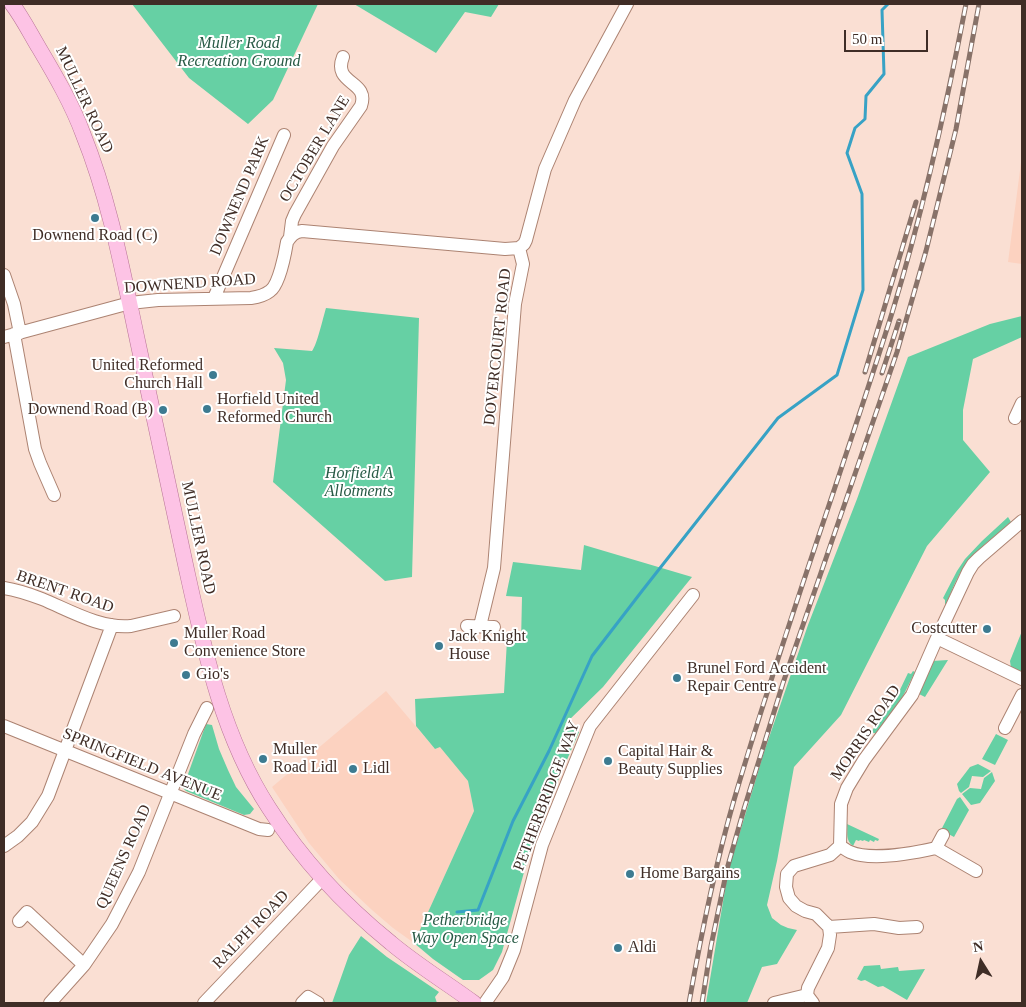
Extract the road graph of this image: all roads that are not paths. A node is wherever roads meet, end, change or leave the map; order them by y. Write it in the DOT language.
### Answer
graph roads {
  1 [pos="12,4"];
  2 [pos="627,4"];
  3 [pos="343,57"];
  4 [pos="284,135"];
  5 [pos="290,237"];
  6 [pos="519,248"];
  7 [pos="4,275"];
  8 [pos="214,298"];
  9 [pos="130,302"];
  10 [pos="12,335"];
  11 [pos="1022,403"];
  12 [pos="1015,418"];
  13 [pos="54,495"];
  14 [pos="1022,521"];
  15 [pos="4,589"];
  16 [pos="693,595"];
  17 [pos="185,614"];
  18 [pos="112,625"];
  19 [pos="494,627"];
  20 [pos="937,638"];
  21 [pos="1022,679"];
  22 [pos="1022,695"];
  23 [pos="207,708"];
  24 [pos="4,726"];
  25 [pos="1005,728"];
  26 [pos="64,751"];
  27 [pos="170,794"];
  28 [pos="268,830"];
  29 [pos="943,835"];
  30 [pos="4,846"];
  31 [pos="840,846"];
  32 [pos="936,848"];
  33 [pos="976,870"];
  34 [pos="322,879"];
  35 [pos="19,921"];
  36 [pos="829,927"];
  37 [pos="917,928"];
  38 [pos="84,964"];
  39 [pos="810,999"];
  40 [pos="50,1003"];
  41 [pos="204,1003"];
  42 [pos="302,1003"];
  43 [pos="318,1003"];
  44 [pos="474,1003"];
  45 [pos="485,1003"];
  46 [pos="774,1003"];
  1 -- 9 [label="main road, MULLER ROAD"];
  2 -- 6 [label="street"];
  3 -- 5 [label="street, OCTOBER LANE"];
  4 -- 8 [label="street, DOWNEND PARK"];
  5 -- 6 [label="street"];
  5 -- 8 [label="street, DOWNEND ROAD"];
  6 -- 19 [label="street, DOVERCOURT ROAD"];
  7 -- 10 [label="street"];
  8 -- 9 [label="street, DOWNEND ROAD"];
  9 -- 10 [label="street, DOWNEND ROAD"];
  9 -- 17 [label="main road, MULLER ROAD"];
  10 -- 13 [label="street"];
  11 -- 12 [label="street"];
  14 -- 20 [label="street, MORRIS ROAD"];
  15 -- 18 [label="street, BRENT ROAD"];
  16 -- 45 [label="street, PETHERBRIDGE WAY"];
  17 -- 18 [label="street, BRENT ROAD"];
  17 -- 34 [label="main road, MULLER ROAD"];
  18 -- 26 [label="street"];
  20 -- 21 [label="street"];
  20 -- 31 [label="street, MORRIS ROAD"];
  22 -- 25 [label="street"];
  23 -- 27 [label="street, QUEENS ROAD"];
  24 -- 26 [label="street, SPRINGFIELD AVENUE"];
  26 -- 27 [label="street, SPRINGFIELD AVENUE"];
  26 -- 30 [label="street"];
  27 -- 28 [label="street, SPRINGFIELD AVENUE"];
  27 -- 38 [label="street, QUEENS ROAD"];
  29 -- 32 [label="street"];
  31 -- 32 [label="street"];
  31 -- 36 [label="street"];
  32 -- 33 [label="street"];
  34 -- 41 [label="street, RALPH ROAD"];
  34 -- 44 [label="main road, MULLER ROAD"];
  35 -- 38 [label="street"];
  36 -- 37 [label="street"];
  36 -- 39 [label="street"];
  38 -- 40 [label="street, QUEENS ROAD"];
  39 -- 46 [label="street"];
  42 -- 43 [label="street"];
}
